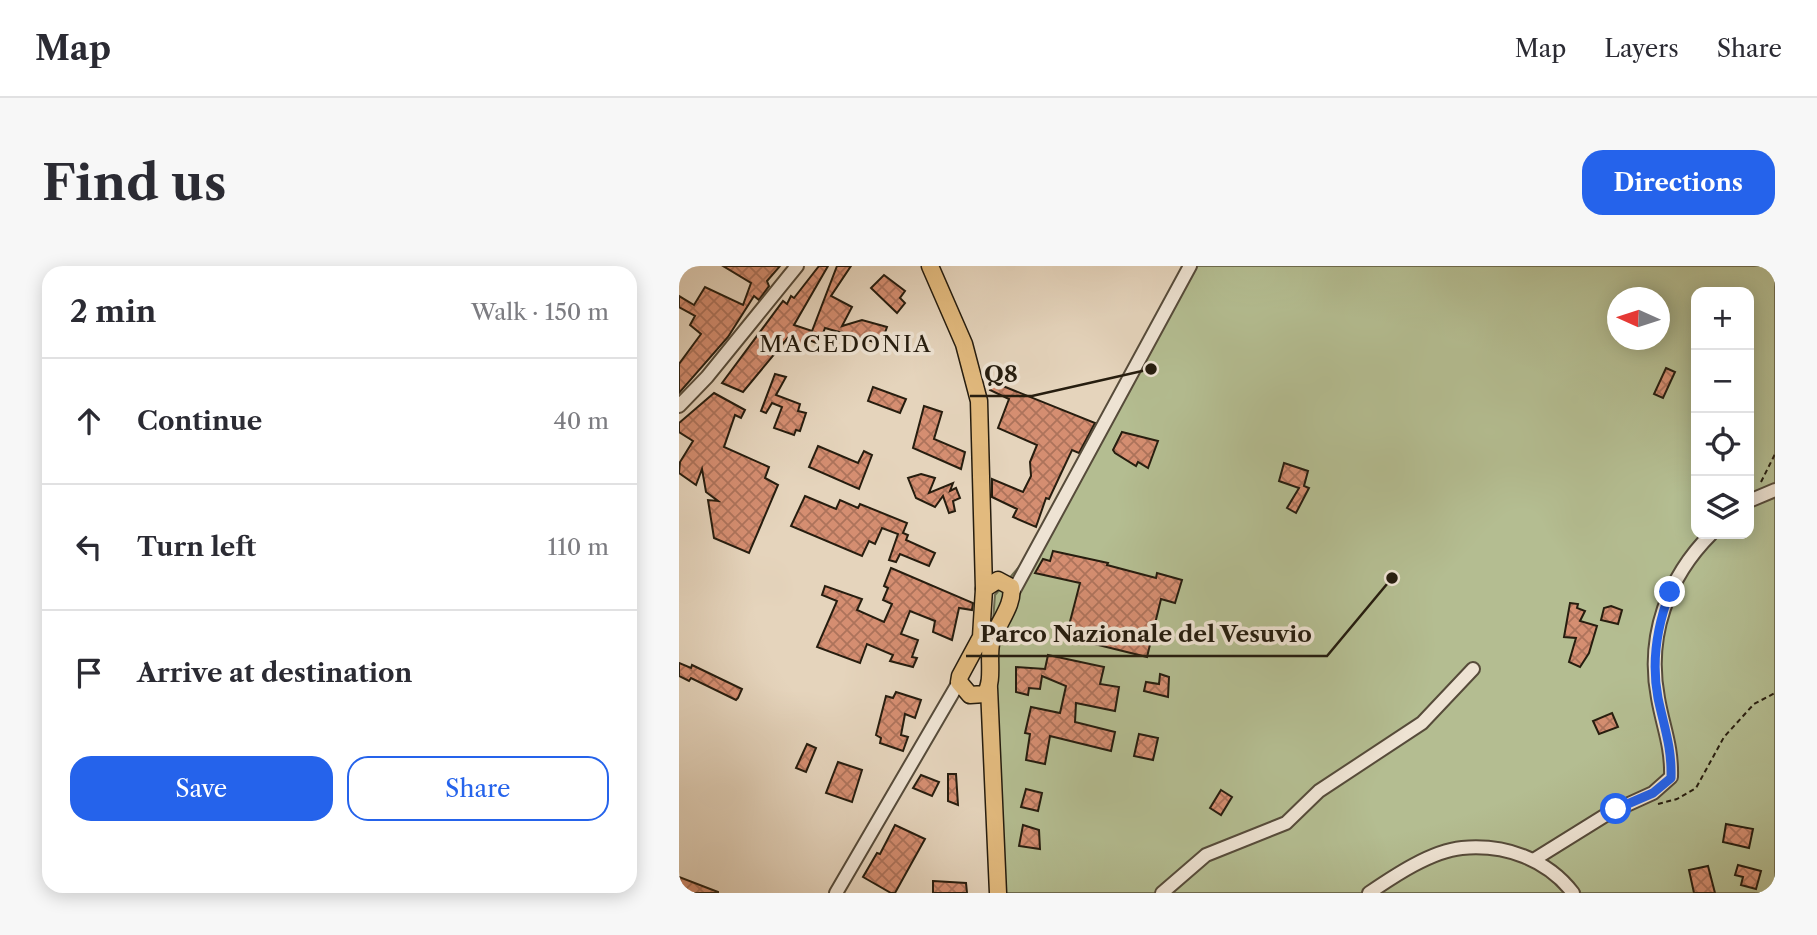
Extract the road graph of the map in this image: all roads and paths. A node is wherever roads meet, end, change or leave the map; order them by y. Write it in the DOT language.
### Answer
graph roads {
  1 [pos="797,266"];
  2 [pos="930,266"];
  3 [pos="1190,266"];
  4 [pos="679,406"];
  5 [pos="1775,454"];
  6 [pos="1775,490"];
  7 [pos="1754,495"];
  8 [pos="1754,498"];
  9 [pos="1707,539"];
  10 [pos="999,586"];
  11 [pos="1473,669"];
  12 [pos="974,690"];
  13 [pos="1775,693"];
  14 [pos="1653,806"];
  15 [pos="1535,859"];
  16 [pos="836,893"];
  17 [pos="998,893"];
  18 [pos="1162,893"];
  19 [pos="1369,893"];
  20 [pos="1573,893"];
  1 -- 4 [label="street"];
  2 -- 10 [label="main road"];
  3 -- 10 [label="street"];
  5 -- 7 [label="path"];
  6 -- 8 [label="street"];
  9 -- 15 [label="street"];
  10 -- 12 [label="main road"];
  10 -- 12 [label="main road"];
  11 -- 18 [label="street"];
  12 -- 16 [label="street"];
  12 -- 17 [label="main road"];
  13 -- 14 [label="path"];
  15 -- 19 [label="street"];
  15 -- 20 [label="street"];
}
